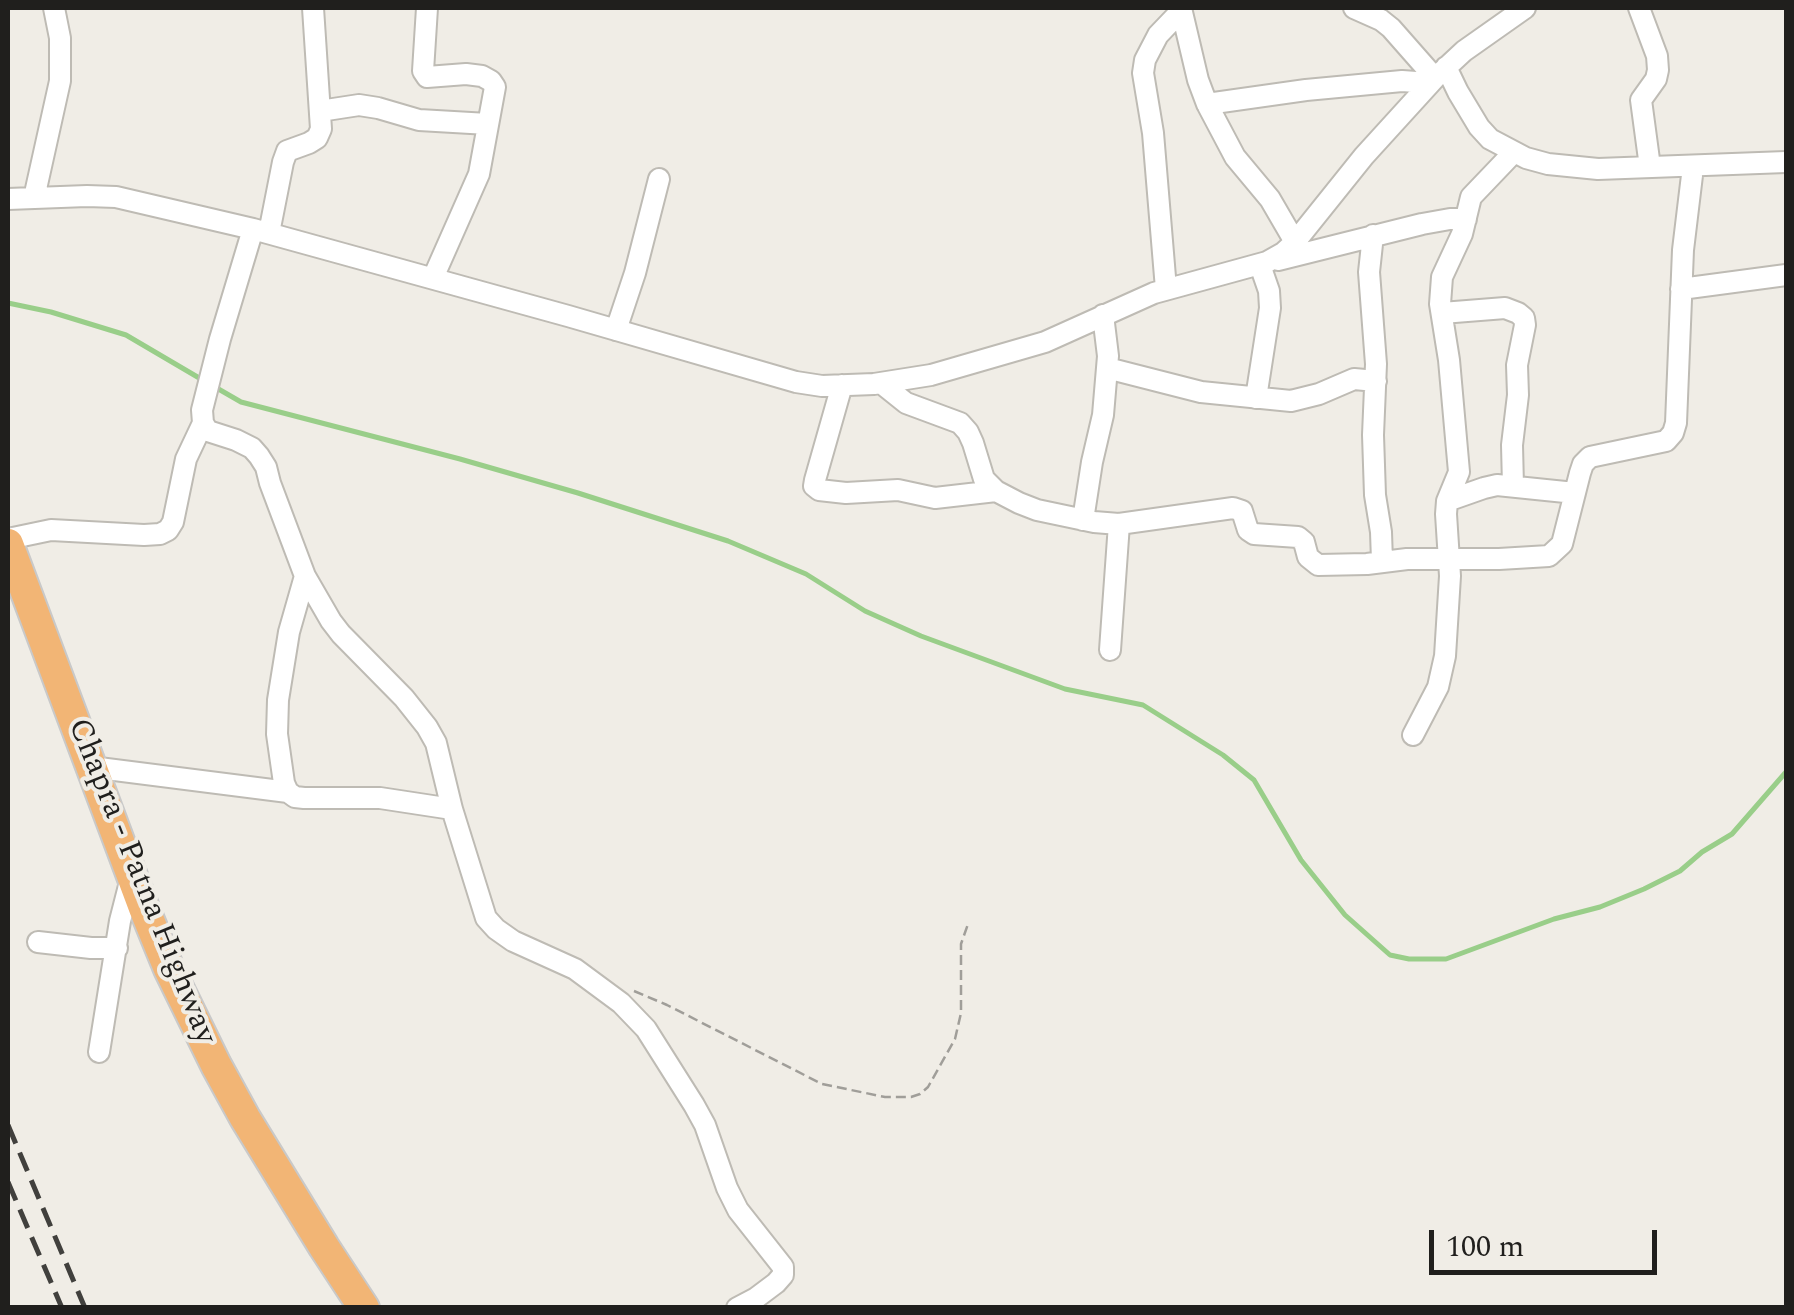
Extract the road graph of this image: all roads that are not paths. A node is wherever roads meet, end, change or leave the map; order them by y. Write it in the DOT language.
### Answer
graph roads {
  1 [pos="54,8"];
  2 [pos="312,8"];
  3 [pos="428,8"];
  4 [pos="1354,8"];
  5 [pos="1526,8"];
  6 [pos="1639,8"];
  7 [pos="1181,9"];
  8 [pos="1437,76"];
  9 [pos="1206,104"];
  10 [pos="320,112"];
  11 [pos="488,124"];
  12 [pos="1514,152"];
  13 [pos="1786,162"];
  14 [pos="1693,166"];
  15 [pos="1650,167"];
  16 [pos="660,180"];
  17 [pos="34,198"];
  18 [pos="8,199"];
  19 [pos="1466,220"];
  20 [pos="261,231"];
  21 [pos="1373,235"];
  22 [pos="1295,242"];
  23 [pos="1264,264"];
  24 [pos="1786,275"];
  25 [pos="433,278"];
  26 [pos="1166,289"];
  27 [pos="1682,289"];
  28 [pos="1442,313"];
  29 [pos="1103,315"];
  30 [pos="616,330"];
  31 [pos="1107,368"];
  32 [pos="1376,380"];
  33 [pos="881,383"];
  34 [pos="842,386"];
  35 [pos="1256,398"];
  36 [pos="202,417"];
  37 [pos="1513,486"];
  38 [pos="996,491"];
  39 [pos="1574,493"];
  40 [pos="1447,501"];
  41 [pos="1083,520"];
  42 [pos="1119,524"];
  43 [pos="8,542"];
  44 [pos="1449,560"];
  45 [pos="1382,561"];
  46 [pos="306,576"];
  47 [pos="1110,650"];
  48 [pos="1412,735"];
  49 [pos="91,767"];
  50 [pos="288,792"];
  51 [pos="452,809"];
  52 [pos="132,875"];
  53 [pos="38,942"];
  54 [pos="116,948"];
  55 [pos="98,1052"];
  56 [pos="364,1308"];
  57 [pos="737,1308"];
  1 -- 17 [label="street"];
  2 -- 10 [label="street"];
  3 -- 11 [label="street"];
  4 -- 8 [label="street"];
  5 -- 8 [label="street"];
  6 -- 15 [label="street"];
  7 -- 9 [label="street"];
  7 -- 26 [label="street"];
  8 -- 9 [label="street"];
  8 -- 12 [label="street"];
  8 -- 22 [label="street"];
  9 -- 22 [label="street"];
  10 -- 11 [label="street"];
  10 -- 20 [label="street"];
  11 -- 25 [label="street"];
  12 -- 15 [label="street"];
  12 -- 19 [label="street"];
  13 -- 14 [label="street"];
  14 -- 15 [label="street"];
  14 -- 27 [label="street"];
  16 -- 30 [label="street"];
  17 -- 18 [label="street"];
  17 -- 20 [label="street"];
  19 -- 21 [label="street"];
  19 -- 28 [label="street"];
  20 -- 25 [label="street"];
  20 -- 36 [label="street"];
  21 -- 23 [label="street"];
  21 -- 32 [label="street"];
  22 -- 23 [label="street"];
  23 -- 26 [label="street"];
  23 -- 35 [label="street"];
  24 -- 27 [label="street"];
  25 -- 30 [label="street"];
  26 -- 29 [label="street"];
  27 -- 39 [label="street"];
  28 -- 37 [label="street"];
  28 -- 40 [label="street"];
  29 -- 31 [label="street"];
  29 -- 33 [label="street"];
  30 -- 34 [label="street"];
  31 -- 35 [label="street"];
  31 -- 41 [label="street"];
  32 -- 35 [label="street"];
  32 -- 45 [label="street"];
  33 -- 34 [label="street"];
  33 -- 38 [label="street"];
  34 -- 38 [label="street"];
  36 -- 43 [label="street"];
  36 -- 46 [label="street"];
  37 -- 39 [label="street"];
  37 -- 40 [label="street"];
  38 -- 41 [label="street"];
  39 -- 44 [label="street"];
  40 -- 44 [label="street"];
  41 -- 42 [label="street"];
  42 -- 45 [label="street"];
  42 -- 47 [label="street"];
  43 -- 49 [label="highway, Chapra - Patna Highway"];
  44 -- 45 [label="street"];
  44 -- 48 [label="street"];
  46 -- 50 [label="street"];
  46 -- 51 [label="street"];
  49 -- 50 [label="street"];
  49 -- 52 [label="highway, Chapra - Patna Highway"];
  50 -- 51 [label="street"];
  51 -- 57 [label="street"];
  52 -- 54 [label="street"];
  52 -- 56 [label="highway, Chapra - Patna Highway"];
  53 -- 54 [label="street"];
  54 -- 55 [label="street"];
}
